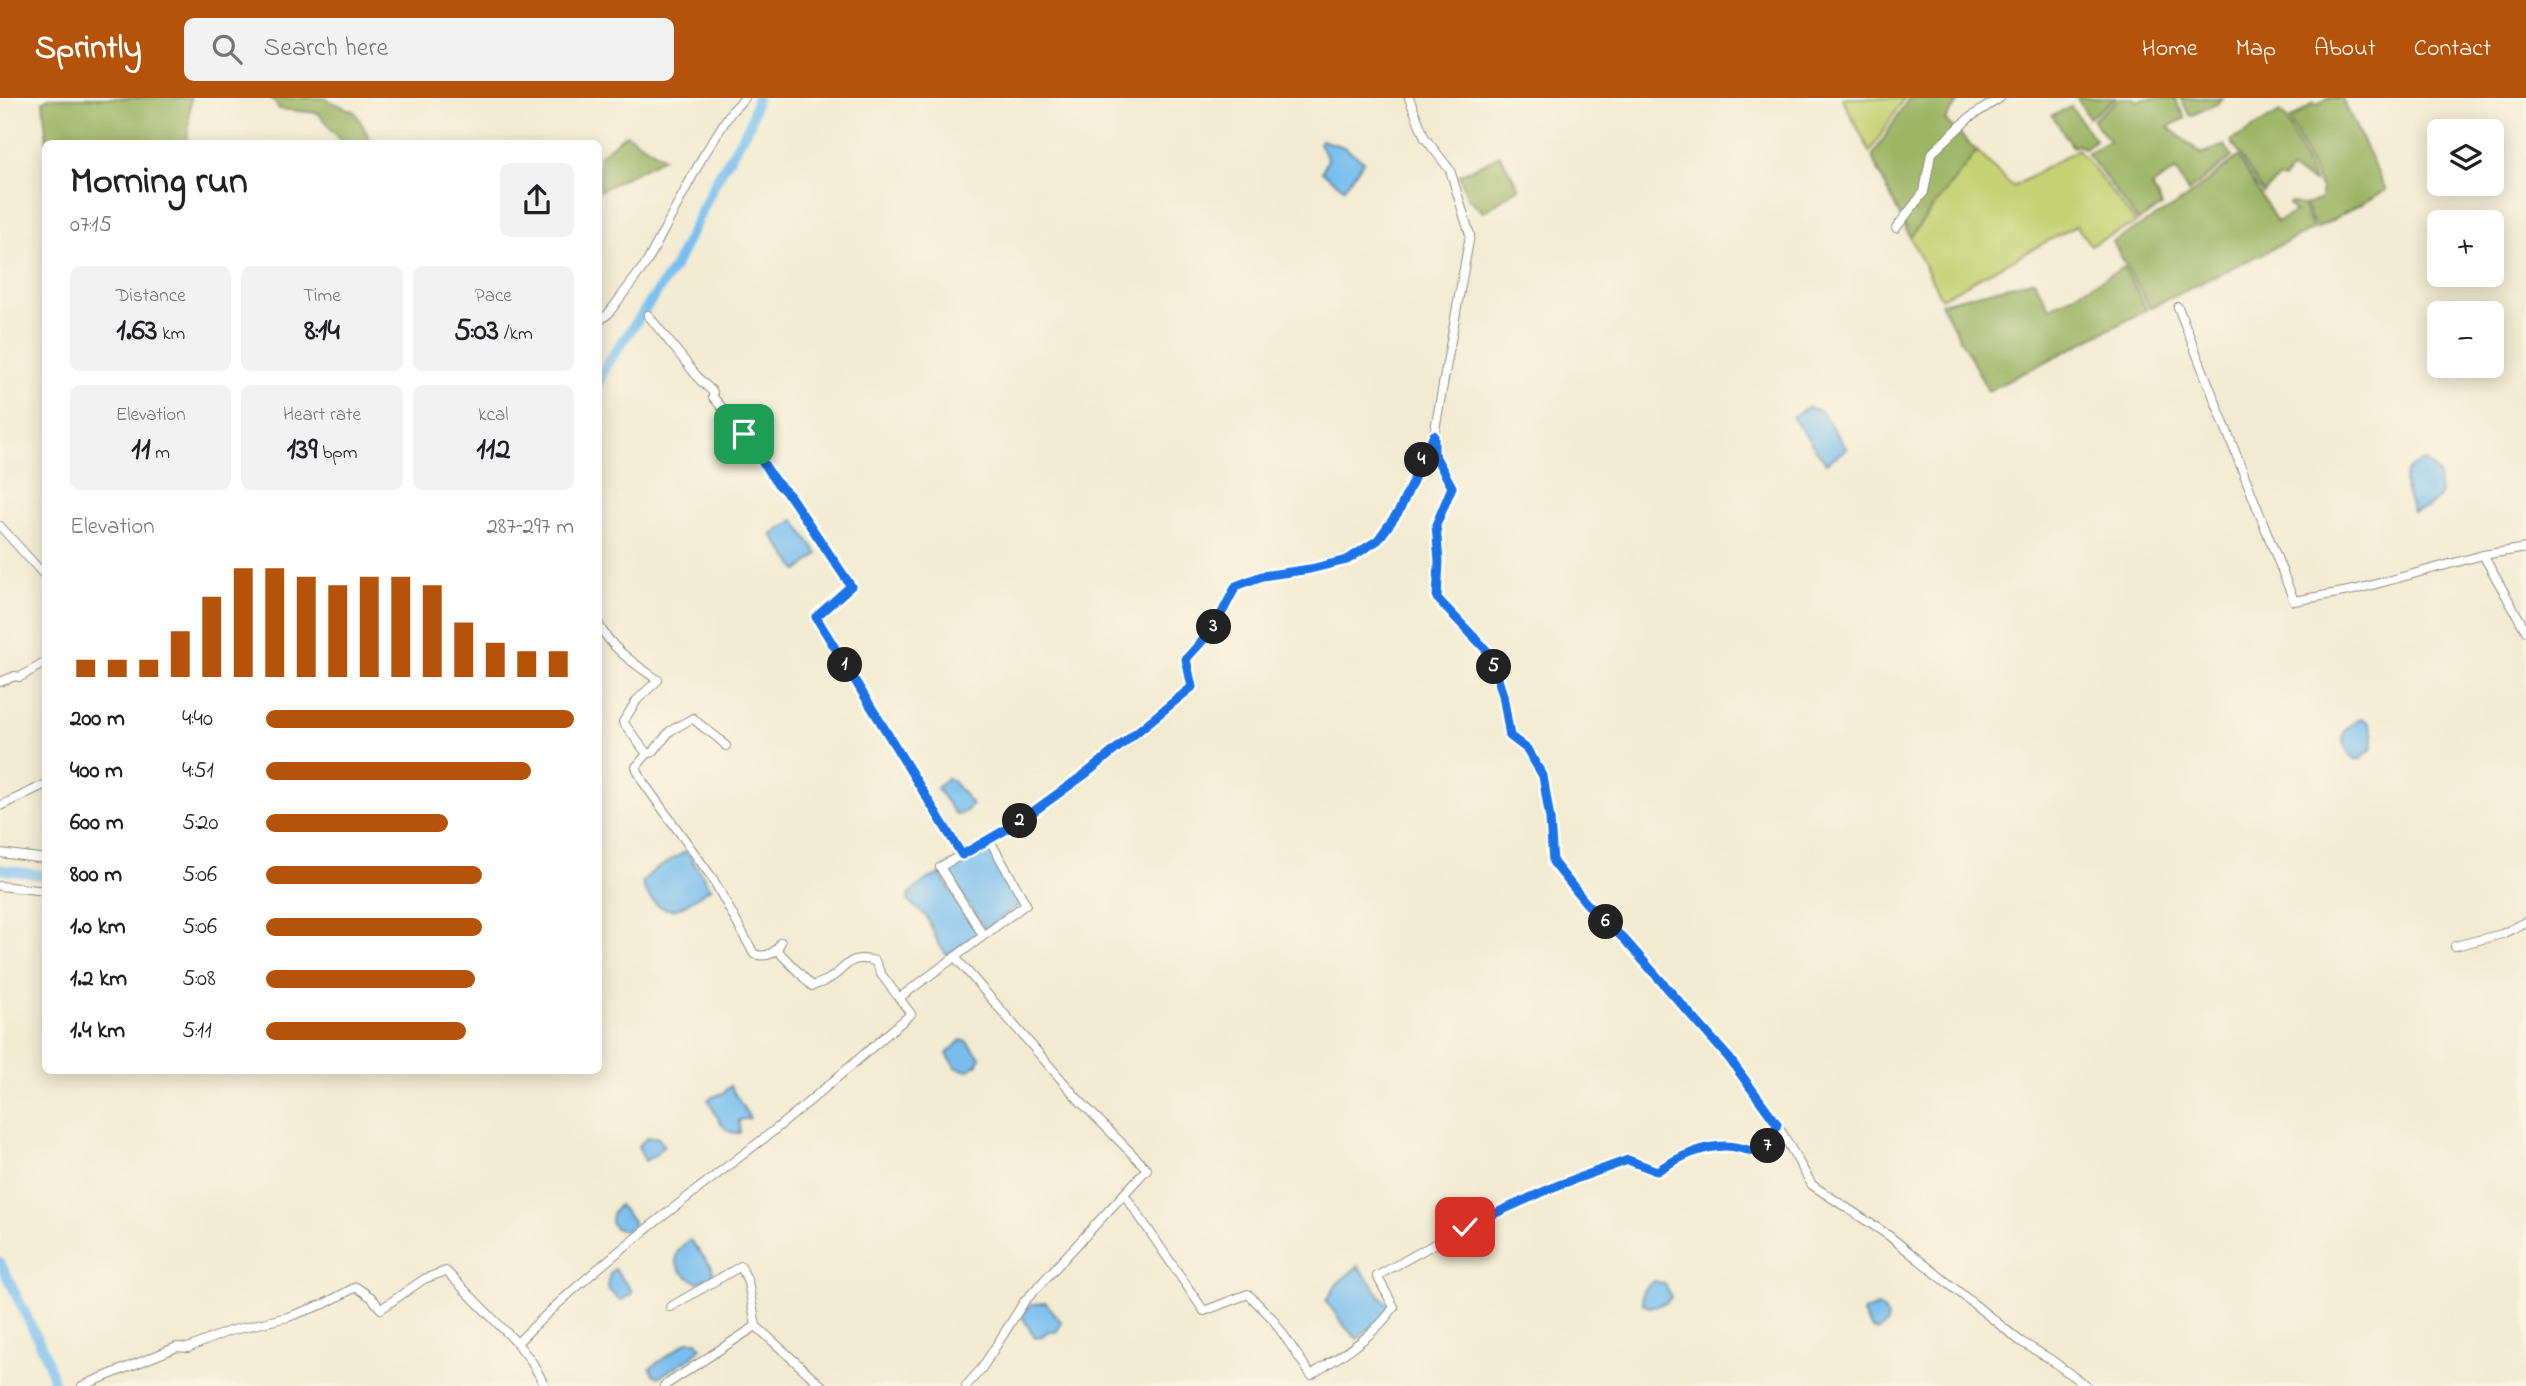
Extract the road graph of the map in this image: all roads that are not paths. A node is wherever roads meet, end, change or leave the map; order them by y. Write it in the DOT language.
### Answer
graph roads {
  1 [pos="745,98"];
  2 [pos="1409,98"];
  3 [pos="2000,98"];
  4 [pos="1896,228"];
  5 [pos="2178,307"];
  6 [pos="648,316"];
  7 [pos="602,318"];
  8 [pos="1434,435"];
  9 [pos="0,526"];
  10 [pos="2526,548"];
  11 [pos="2483,555"];
  12 [pos="42,573"];
  13 [pos="602,631"];
  14 [pos="2526,631"];
  15 [pos="42,664"];
  16 [pos="0,681"];
  17 [pos="726,746"];
  18 [pos="648,754"];
  19 [pos="42,786"];
  20 [pos="0,806"];
  21 [pos="989,839"];
  22 [pos="0,853"];
  23 [pos="962,855"];
  24 [pos="42,858"];
  25 [pos="0,886"];
  26 [pos="42,891"];
  27 [pos="2526,922"];
  28 [pos="983,935"];
  29 [pos="2455,946"];
  30 [pos="956,957"];
  31 [pos="899,998"];
  32 [pos="1777,1124"];
  33 [pos="1124,1194"];
  34 [pos="670,1307"];
  35 [pos="756,1326"];
  36 [pos="517,1343"];
  37 [pos="82,1386"];
  38 [pos="545,1386"];
  39 [pos="664,1386"];
  40 [pos="822,1386"];
  41 [pos="966,1386"];
  42 [pos="2087,1386"];
  1 -- 7 [label="street"];
  2 -- 8 [label="street"];
  3 -- 4 [label="street"];
  5 -- 11 [label="street"];
  6 -- 23 [label="street"];
  8 -- 21 [label="street"];
  8 -- 32 [label="street"];
  9 -- 12 [label="street"];
  10 -- 11 [label="street"];
  11 -- 14 [label="street"];
  13 -- 18 [label="street"];
  15 -- 16 [label="street"];
  17 -- 18 [label="street"];
  18 -- 31 [label="street"];
  19 -- 20 [label="street"];
  21 -- 23 [label="street"];
  21 -- 28 [label="street"];
  22 -- 24 [label="street"];
  23 -- 28 [label="street"];
  25 -- 26 [label="street"];
  27 -- 29 [label="street"];
  28 -- 30 [label="street"];
  30 -- 31 [label="street"];
  30 -- 33 [label="street"];
  31 -- 36 [label="street"];
  32 -- 33 [label="street"];
  32 -- 42 [label="street"];
  33 -- 41 [label="street"];
  34 -- 35 [label="street"];
  35 -- 39 [label="street"];
  35 -- 40 [label="street"];
  36 -- 37 [label="street"];
  36 -- 38 [label="street"];
}
